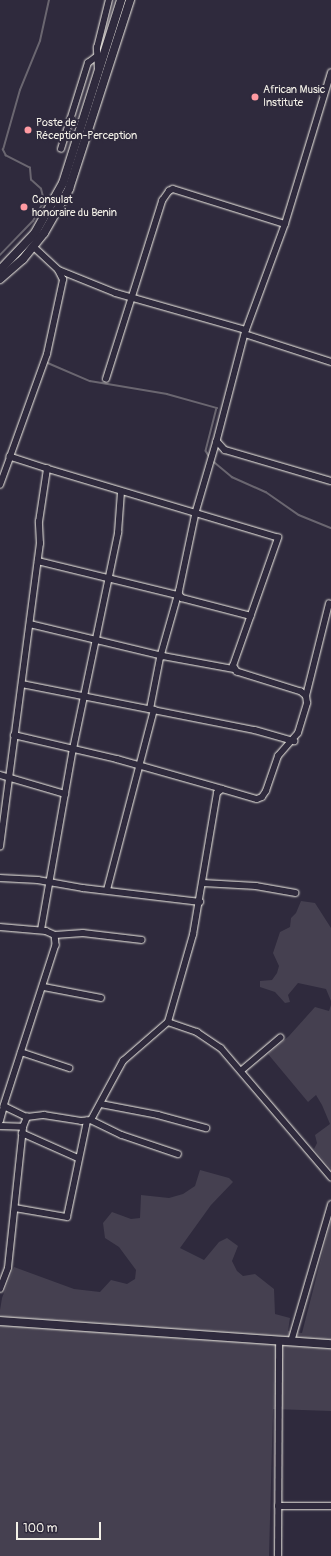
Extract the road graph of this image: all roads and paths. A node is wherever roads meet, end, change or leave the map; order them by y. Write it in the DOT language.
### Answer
graph roads {
  1 [pos="109,0"];
  2 [pos="121,0"];
  3 [pos="130,0"];
  4 [pos="96,57"];
  5 [pos="98,73"];
  6 [pos="331,73"];
  7 [pos="62,149"];
  8 [pos="284,224"];
  9 [pos="33,247"];
  10 [pos="0,270"];
  11 [pos="58,270"];
  12 [pos="0,279"];
  13 [pos="132,298"];
  14 [pos="245,332"];
  15 [pos="331,362"];
  16 [pos="106,380"];
  17 [pos="217,441"];
  18 [pos="10,457"];
  19 [pos="47,469"];
  20 [pos="331,481"];
  21 [pos="0,485"];
  22 [pos="121,492"];
  23 [pos="196,513"];
  24 [pos="38,561"];
  25 [pos="107,579"];
  26 [pos="179,592"];
  27 [pos="328,604"];
  28 [pos="250,616"];
  29 [pos="30,624"];
  30 [pos="94,641"];
  31 [pos="161,656"];
  32 [pos="234,668"];
  33 [pos="22,684"];
  34 [pos="83,696"];
  35 [pos="306,696"];
  36 [pos="152,710"];
  37 [pos="14,735"];
  38 [pos="294,741"];
  39 [pos="73,749"];
  40 [pos="139,766"];
  41 [pos="0,774"];
  42 [pos="10,777"];
  43 [pos="222,789"];
  44 [pos="65,794"];
  45 [pos="1,837"];
  46 [pos="0,847"];
  47 [pos="0,878"];
  48 [pos="51,882"];
  49 [pos="203,882"];
  50 [pos="107,890"];
  51 [pos="295,893"];
  52 [pos="200,902"];
  53 [pos="0,928"];
  54 [pos="41,930"];
  55 [pos="55,935"];
  56 [pos="142,940"];
  57 [pos="44,987"];
  58 [pos="101,998"];
  59 [pos="168,1022"];
  60 [pos="280,1038"];
  61 [pos="21,1052"];
  62 [pos="69,1068"];
  63 [pos="242,1070"];
  64 [pos="101,1104"];
  65 [pos="4,1106"];
  66 [pos="27,1117"];
  67 [pos="89,1120"];
  68 [pos="0,1121"];
  69 [pos="0,1126"];
  70 [pos="206,1128"];
  71 [pos="23,1130"];
  72 [pos="178,1154"];
  73 [pos="78,1158"];
  74 [pos="331,1177"];
  75 [pos="331,1205"];
  76 [pos="15,1208"];
  77 [pos="0,1289"];
  78 [pos="0,1321"];
  79 [pos="279,1341"];
  80 [pos="291,1342"];
  81 [pos="331,1344"];
  82 [pos="278,1506"];
  83 [pos="331,1506"];
  84 [pos="278,1556"];
  1 -- 4 [label="street"];
  2 -- 5 [label="main road"];
  3 -- 9 [label="main road"];
  4 -- 5 [label="street"];
  4 -- 7 [label="street"];
  5 -- 10 [label="main road"];
  6 -- 8 [label="street"];
  8 -- 13 [label="street"];
  8 -- 14 [label="street"];
  9 -- 11 [label="street"];
  9 -- 12 [label="main road"];
  11 -- 13 [label="street"];
  11 -- 18 [label="street"];
  13 -- 14 [label="street"];
  13 -- 16 [label="street"];
  14 -- 15 [label="street"];
  14 -- 17 [label="street"];
  17 -- 20 [label="street"];
  17 -- 23 [label="street"];
  18 -- 19 [label="street"];
  18 -- 21 [label="street"];
  19 -- 22 [label="street"];
  19 -- 24 [label="street"];
  22 -- 23 [label="street"];
  22 -- 25 [label="street"];
  23 -- 26 [label="street"];
  23 -- 28 [label="street"];
  24 -- 25 [label="street"];
  24 -- 29 [label="street"];
  25 -- 26 [label="street"];
  25 -- 30 [label="street"];
  26 -- 28 [label="street"];
  26 -- 31 [label="street"];
  27 -- 35 [label="street"];
  28 -- 32 [label="street"];
  29 -- 30 [label="street"];
  29 -- 33 [label="street"];
  30 -- 31 [label="street"];
  30 -- 34 [label="street"];
  31 -- 32 [label="street"];
  31 -- 36 [label="street"];
  32 -- 35 [label="street"];
  33 -- 34 [label="street"];
  33 -- 37 [label="street"];
  34 -- 36 [label="street"];
  34 -- 39 [label="street"];
  35 -- 38 [label="street"];
  36 -- 38 [label="street"];
  36 -- 40 [label="street"];
  37 -- 39 [label="street"];
  37 -- 42 [label="street"];
  38 -- 43 [label="street"];
  39 -- 40 [label="street"];
  39 -- 44 [label="street"];
  40 -- 43 [label="street"];
  40 -- 50 [label="street"];
  41 -- 42 [label="street"];
  42 -- 44 [label="street"];
  42 -- 45 [label="street"];
  43 -- 49 [label="street"];
  44 -- 48 [label="street"];
  45 -- 46 [label="street"];
  47 -- 48 [label="street"];
  48 -- 50 [label="street"];
  48 -- 54 [label="street"];
  49 -- 51 [label="street"];
  49 -- 52 [label="street"];
  50 -- 52 [label="street"];
  52 -- 59 [label="street"];
  53 -- 54 [label="street"];
  54 -- 55 [label="street"];
  55 -- 56 [label="street"];
  55 -- 57 [label="street"];
  57 -- 58 [label="street"];
  57 -- 61 [label="street"];
  59 -- 63 [label="street"];
  59 -- 64 [label="street"];
  60 -- 63 [label="street"];
  61 -- 62 [label="street"];
  61 -- 65 [label="street"];
  63 -- 74 [label="street"];
  64 -- 67 [label="street"];
  64 -- 70 [label="street"];
  65 -- 66 [label="street"];
  65 -- 68 [label="street"];
  66 -- 67 [label="street"];
  66 -- 71 [label="street"];
  67 -- 72 [label="street"];
  67 -- 73 [label="street"];
  69 -- 71 [label="street"];
  71 -- 73 [label="street"];
  71 -- 76 [label="street"];
  73 -- 76 [label="street"];
  75 -- 80 [label="street"];
  76 -- 77 [label="street"];
  78 -- 79 [label="main road"];
  79 -- 80 [label="main road"];
  79 -- 82 [label="street"];
  80 -- 81 [label="main road"];
  82 -- 83 [label="street"];
  82 -- 84 [label="street"];
}
